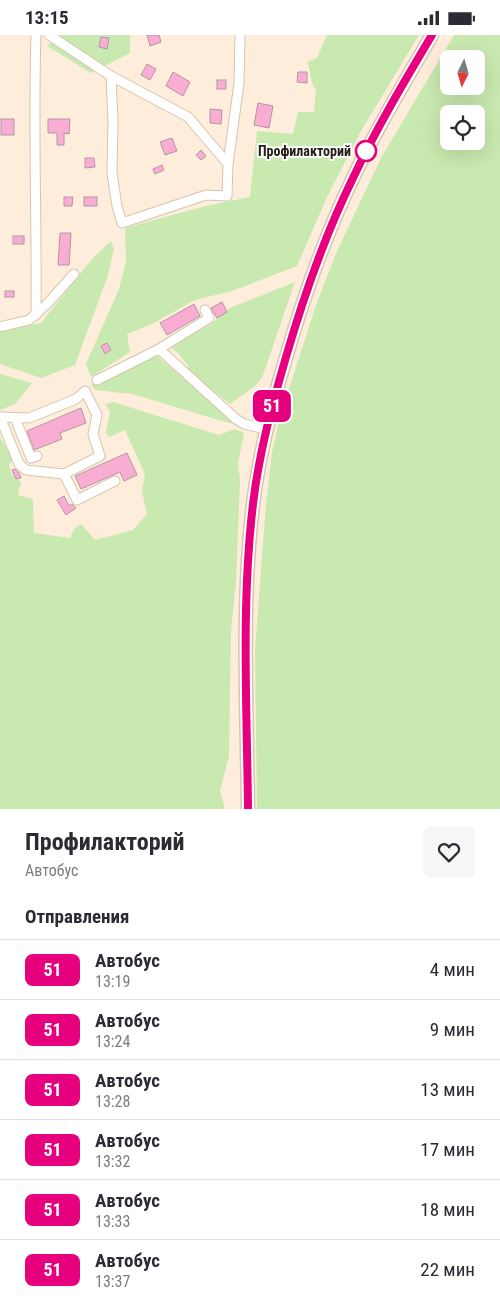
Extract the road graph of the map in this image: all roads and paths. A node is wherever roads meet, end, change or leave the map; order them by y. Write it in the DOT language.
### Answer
graph roads {
  1 [pos="36,35"];
  2 [pos="48,35"];
  3 [pos="240,35"];
  4 [pos="432,35"];
  5 [pos="438,35"];
  6 [pos="111,75"];
  7 [pos="228,164"];
  8 [pos="317,263"];
  9 [pos="74,275"];
  10 [pos="205,310"];
  11 [pos="36,315"];
  12 [pos="0,327"];
  13 [pos="159,349"];
  14 [pos="96,380"];
  15 [pos="0,417"];
  16 [pos="15,418"];
  17 [pos="266,429"];
  18 [pos="37,456"];
  19 [pos="64,474"];
  20 [pos="115,481"];
  21 [pos="248,809"];
  1 -- 11 [label="street"];
  2 -- 6 [label="street"];
  3 -- 7 [label="street"];
  4 -- 8 [label="highway"];
  5 -- 8 [label="highway"];
  6 -- 7 [label="street"];
  6 -- 7 [label="street"];
  8 -- 17 [label="highway"];
  9 -- 11 [label="street"];
  10 -- 13 [label="street"];
  11 -- 12 [label="street"];
  13 -- 14 [label="street"];
  13 -- 17 [label="street"];
  15 -- 16 [label="street"];
  15 -- 19 [label="street"];
  16 -- 18 [label="street"];
  16 -- 19 [label="street"];
  17 -- 21 [label="highway"];
  19 -- 20 [label="street"];
}
